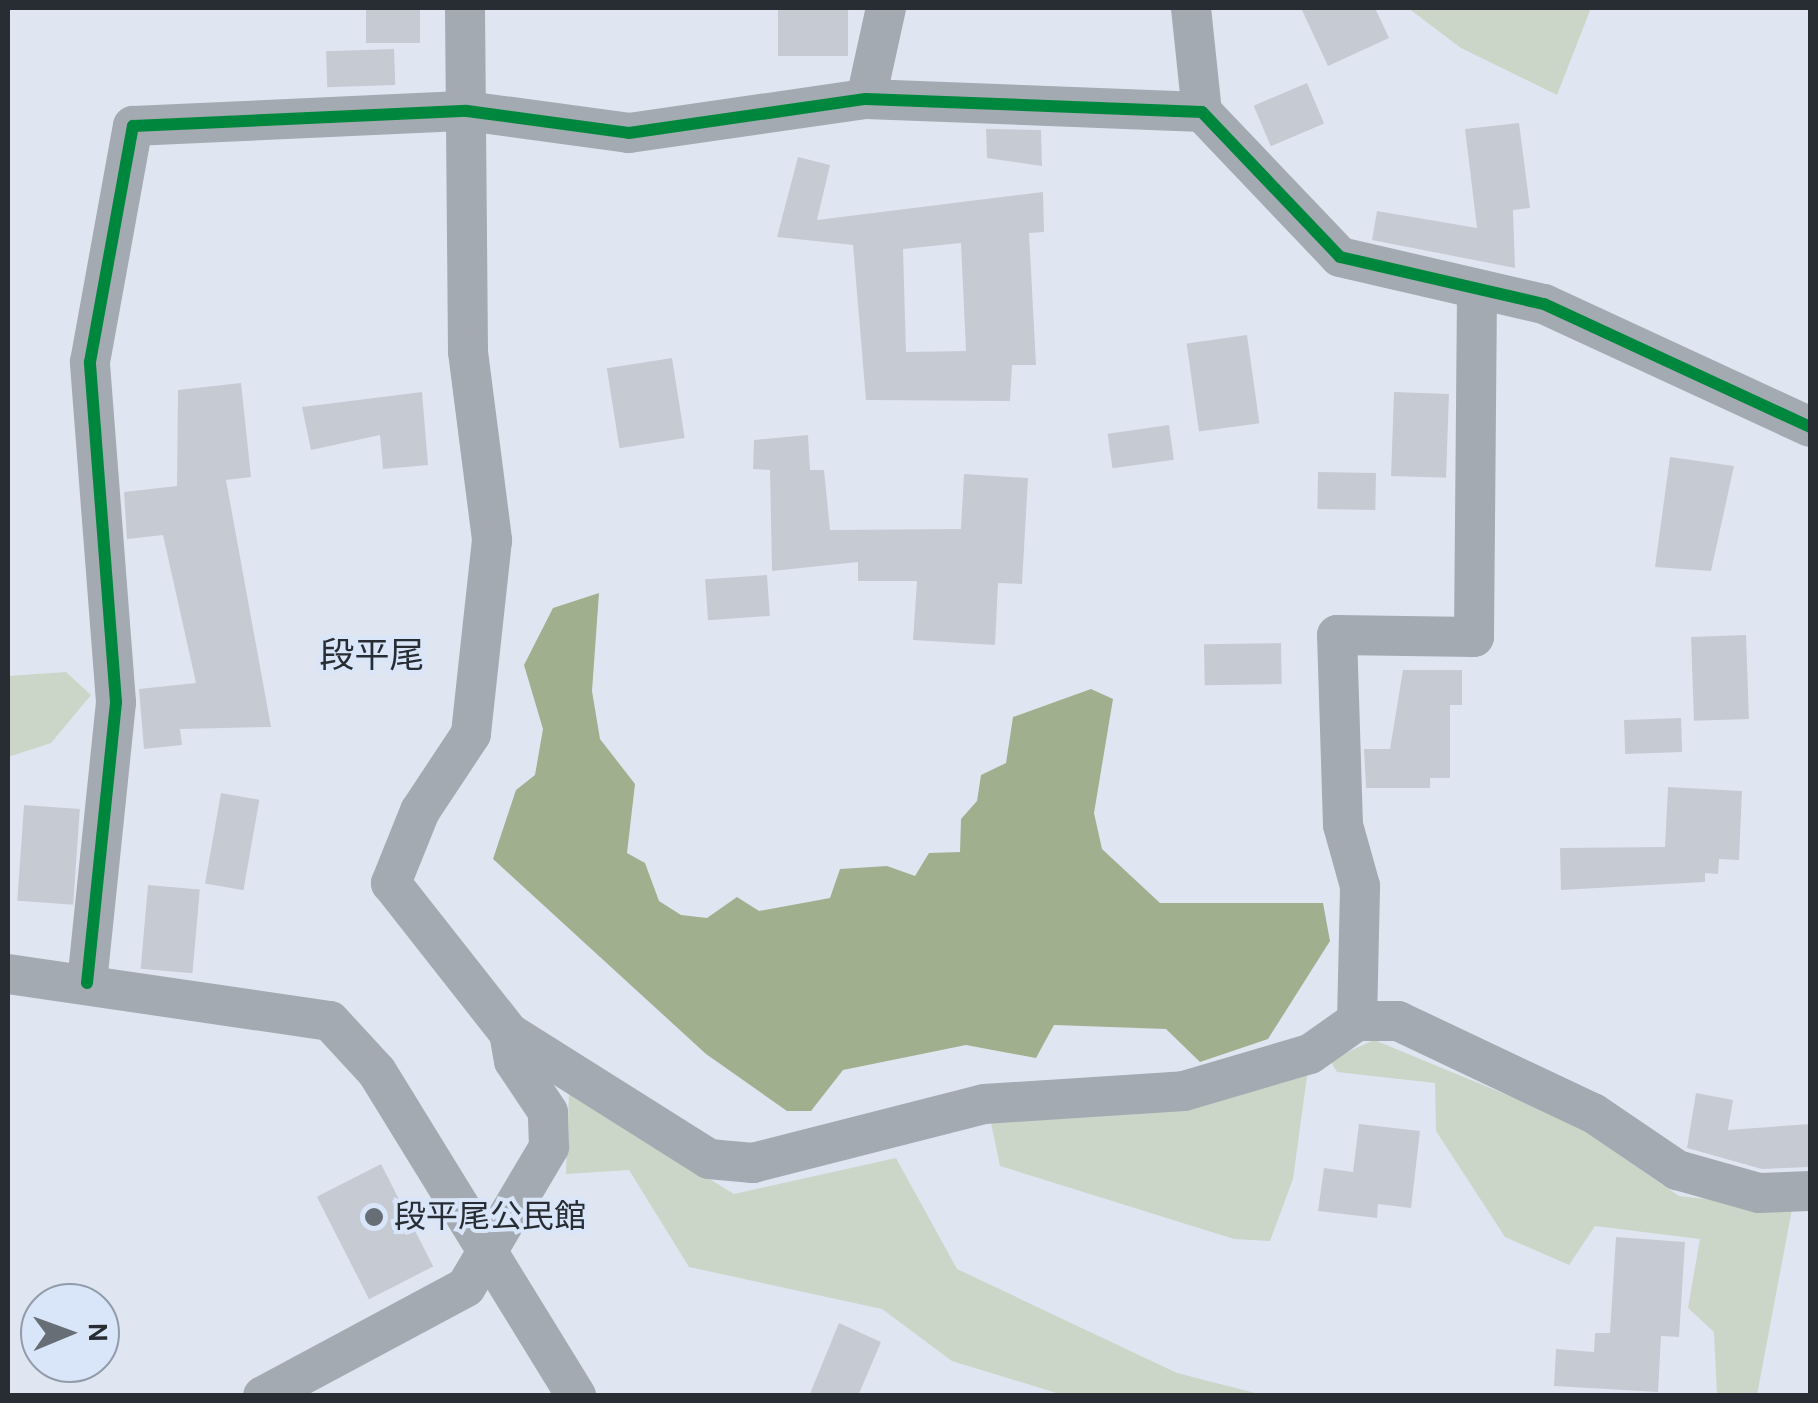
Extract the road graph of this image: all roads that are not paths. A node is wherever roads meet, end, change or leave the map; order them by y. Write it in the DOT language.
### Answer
graph roads {
  1 [pos="465,8"];
  2 [pos="886,8"];
  3 [pos="1191,8"];
  4 [pos="866,100"];
  5 [pos="467,111"];
  6 [pos="1202,112"];
  7 [pos="1476,294"];
  8 [pos="1810,427"];
  9 [pos="8,974"];
  10 [pos="87,983"];
  11 [pos="1357,1020"];
  12 [pos="509,1033"];
  13 [pos="1810,1191"];
  14 [pos="486,1252"];
  15 [pos="263,1396"];
  16 [pos="576,1396"];
  1 -- 5 [label="street"];
  2 -- 4 [label="street"];
  3 -- 6 [label="street"];
  4 -- 5 [label="street"];
  4 -- 6 [label="street"];
  5 -- 10 [label="street"];
  5 -- 12 [label="street"];
  6 -- 7 [label="street"];
  7 -- 8 [label="street"];
  7 -- 11 [label="street"];
  9 -- 10 [label="street"];
  10 -- 14 [label="street"];
  11 -- 12 [label="street"];
  11 -- 13 [label="street"];
  12 -- 14 [label="street"];
  14 -- 15 [label="street"];
  14 -- 16 [label="street"];
}
